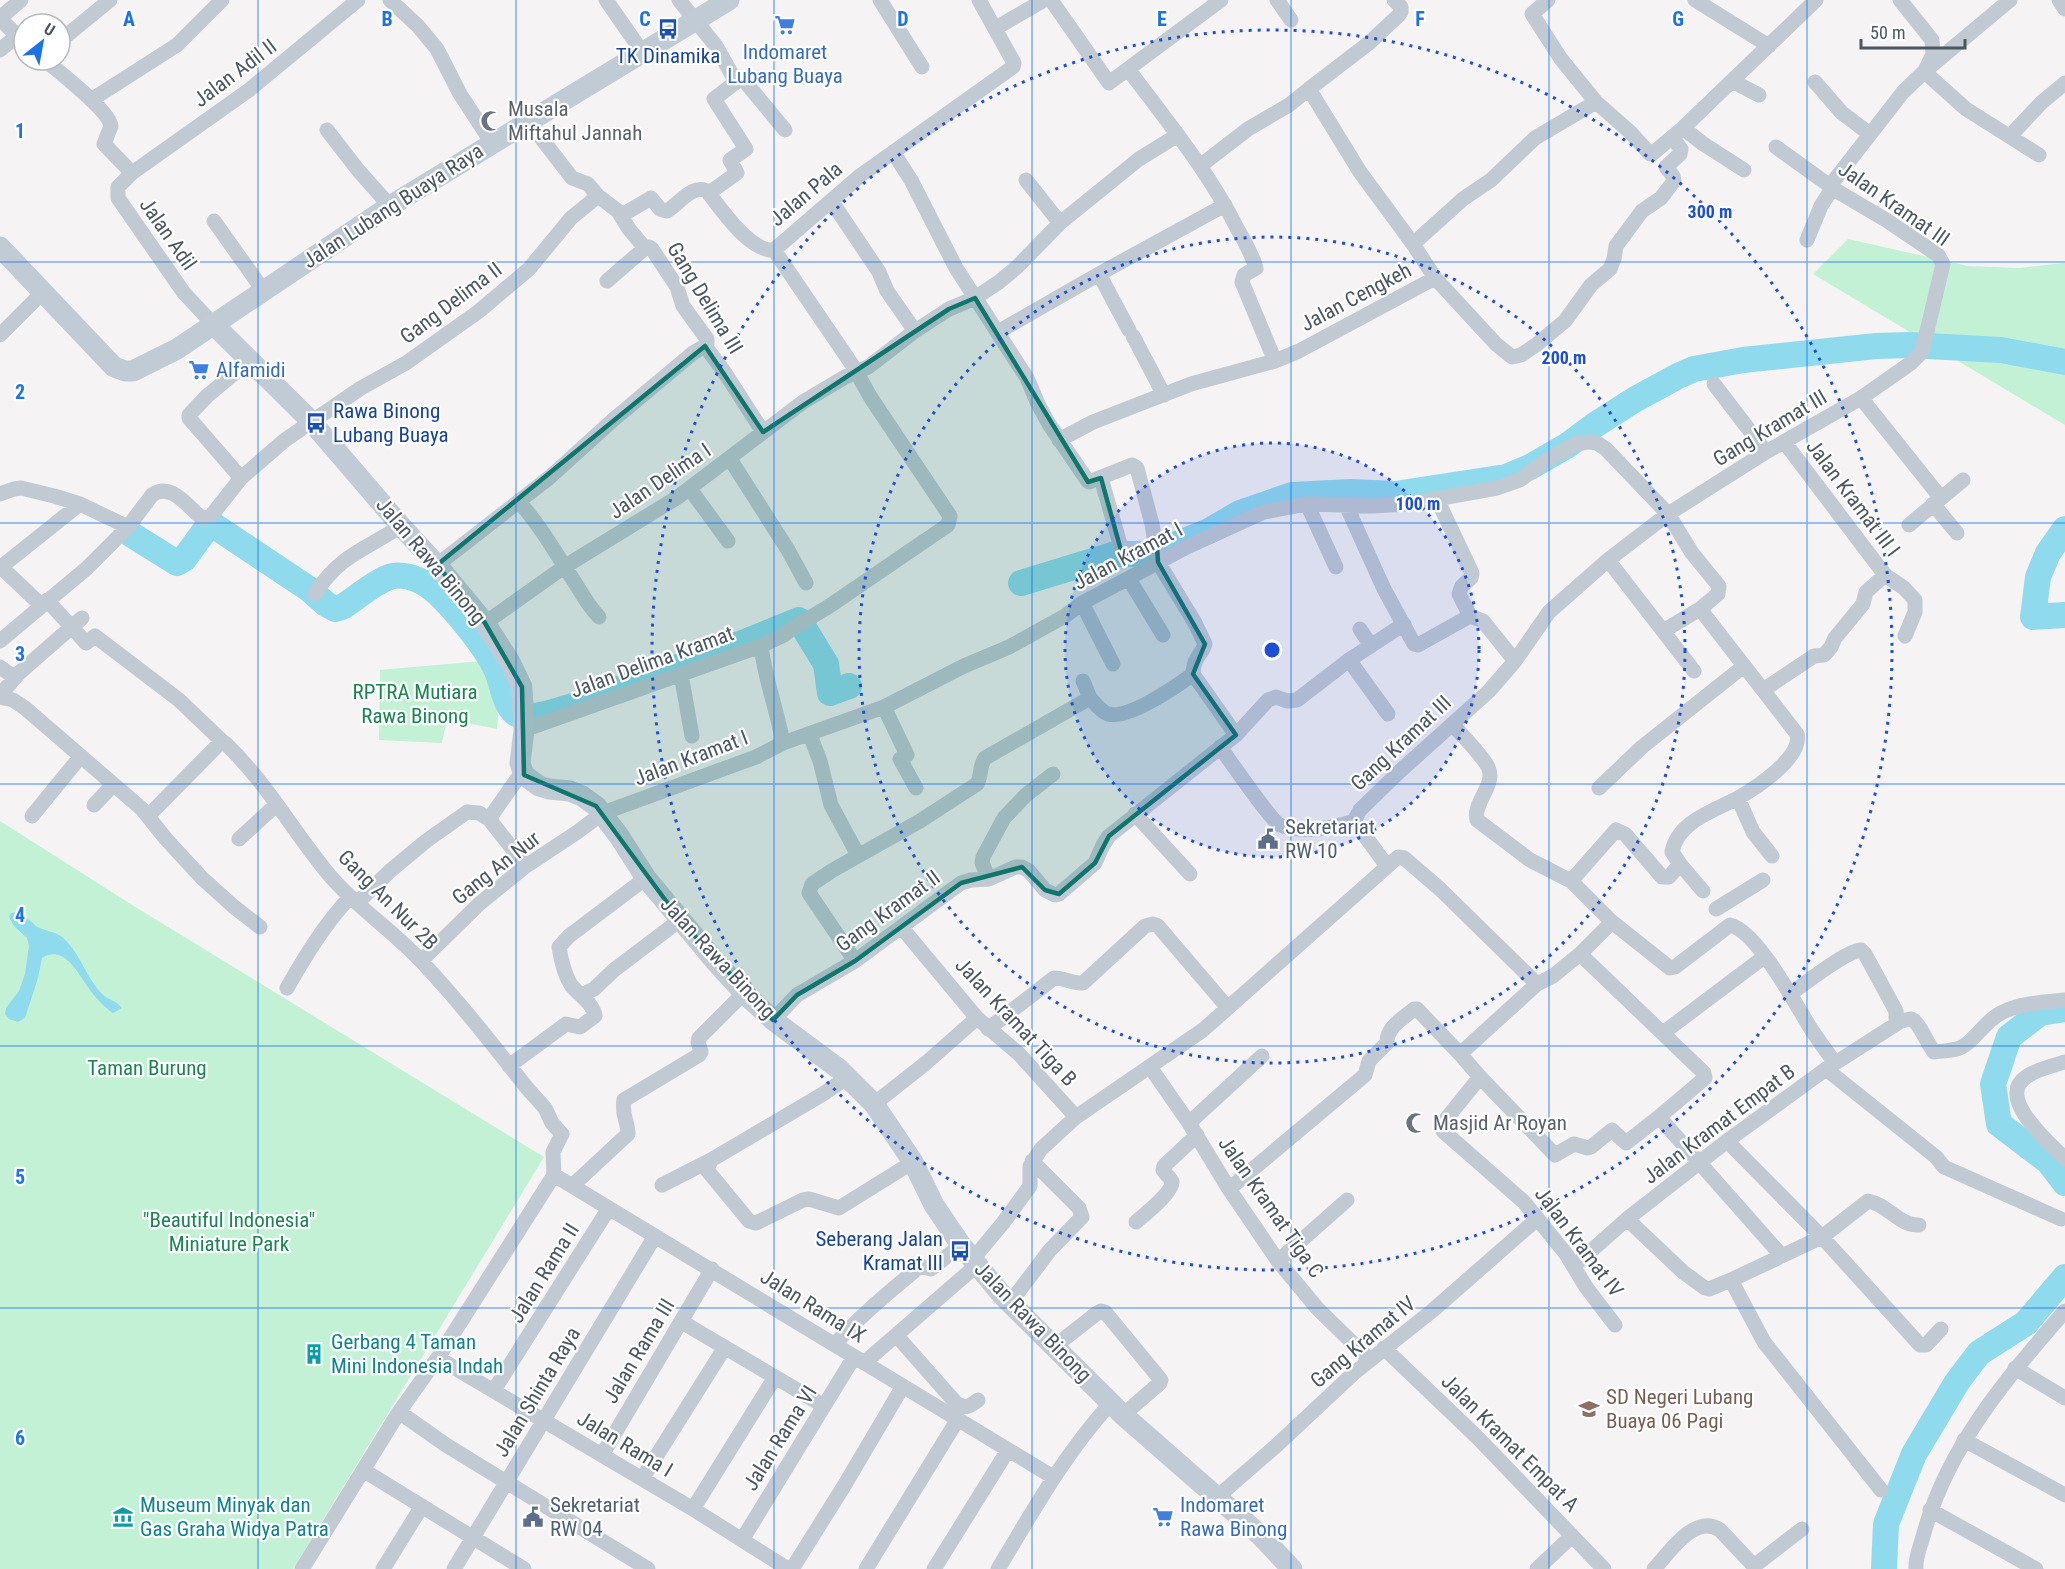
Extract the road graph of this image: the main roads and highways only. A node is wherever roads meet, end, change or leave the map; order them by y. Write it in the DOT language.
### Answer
graph roads {
  1 [pos="729,0"];
  2 [pos="0,247"];
  3 [pos="213,324"];
  4 [pos="1292,1569"];
  1 -- 3 [label="main road, Jalan Lubang Buaya Raya"];
  2 -- 3 [label="main road, Jalan Lubang Buaya Raya"];
  3 -- 4 [label="main road, Jalan Rawa Binong"];
}
